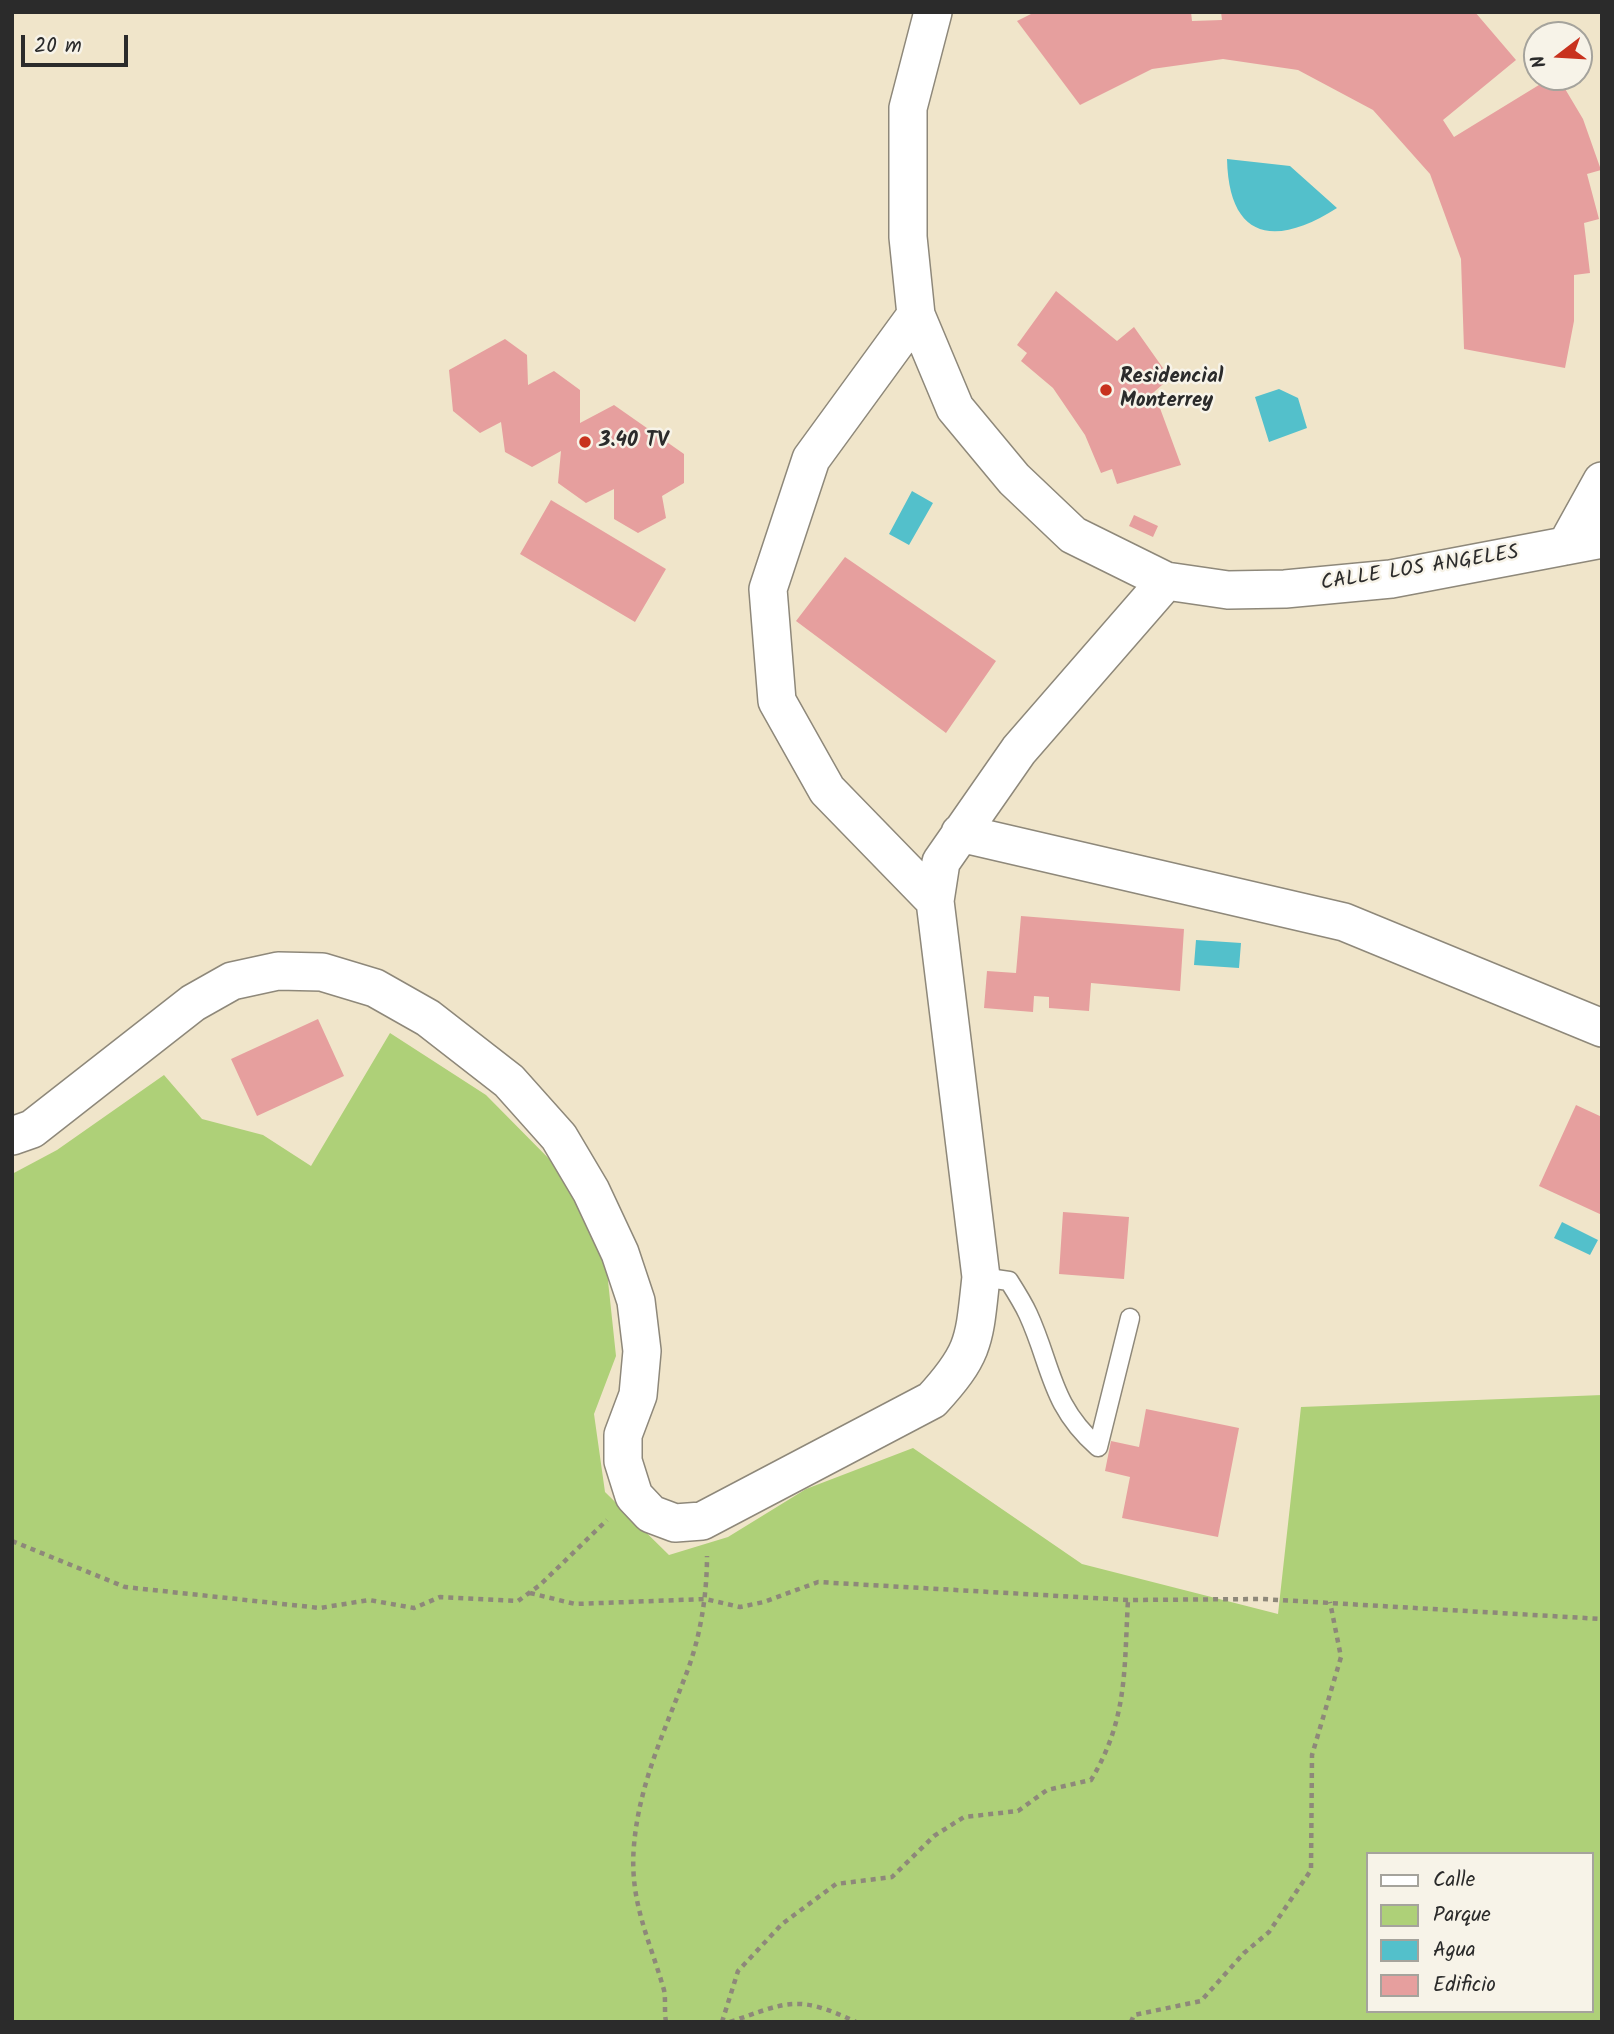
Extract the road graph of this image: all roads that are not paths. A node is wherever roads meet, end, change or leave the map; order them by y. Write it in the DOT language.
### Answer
graph roads {
  1 [pos="933,12"];
  2 [pos="916,315"];
  3 [pos="1602,481"];
  4 [pos="1602,539"];
  5 [pos="1566,546"];
  6 [pos="1166,581"];
  7 [pos="960,833"];
  8 [pos="934,901"];
  9 [pos="1602,1028"];
  10 [pos="12,1136"];
  11 [pos="981,1277"];
  12 [pos="1130,1318"];
  1 -- 2 [label="street, CALLE LOS ANGELES"];
  2 -- 6 [label="street, CALLE LOS ANGELES"];
  2 -- 8 [label="street"];
  3 -- 5 [label="street"];
  4 -- 5 [label="street, CALLE LOS ANGELES"];
  5 -- 6 [label="street, CALLE LOS ANGELES"];
  6 -- 7 [label="street"];
  7 -- 8 [label="street"];
  7 -- 9 [label="street"];
  8 -- 11 [label="street"];
  10 -- 11 [label="street"];
  11 -- 12 [label="lane"];
}
